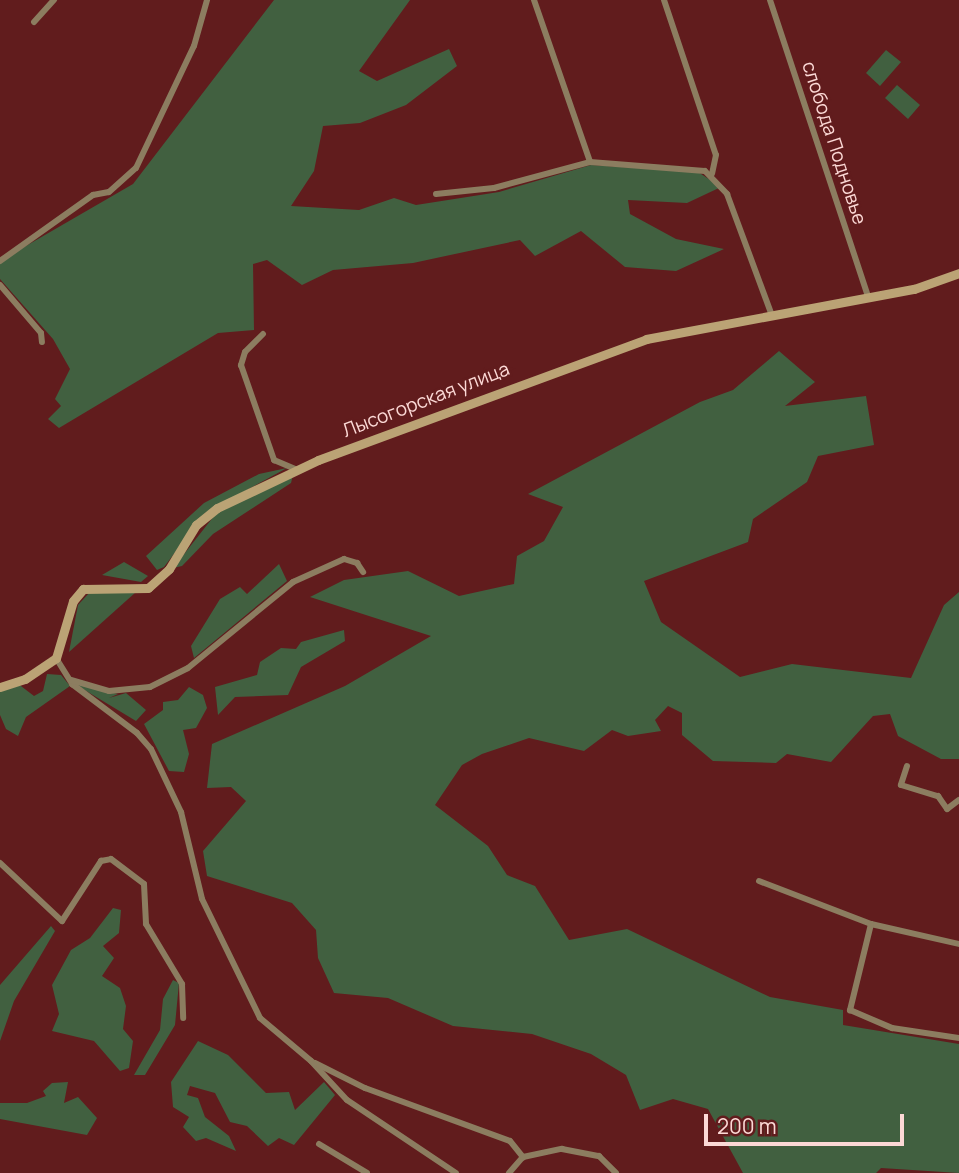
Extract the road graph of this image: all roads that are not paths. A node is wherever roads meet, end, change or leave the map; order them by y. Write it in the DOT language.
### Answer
graph roads {
  1 [pos="54,0"];
  2 [pos="207,0"];
  3 [pos="534,0"];
  4 [pos="664,0"];
  5 [pos="770,0"];
  6 [pos="34,22"];
  7 [pos="590,162"];
  8 [pos="712,174"];
  9 [pos="436,194"];
  10 [pos="0,261"];
  11 [pos="959,273"];
  12 [pos="0,285"];
  13 [pos="868,296"];
  14 [pos="771,313"];
  15 [pos="263,334"];
  16 [pos="42,342"];
  17 [pos="296,470"];
  18 [pos="363,572"];
  19 [pos="56,658"];
  20 [pos="73,683"];
  21 [pos="0,687"];
  22 [pos="907,766"];
  23 [pos="959,800"];
  24 [pos="0,863"];
  25 [pos="760,881"];
  26 [pos="871,924"];
  27 [pos="959,944"];
  28 [pos="183,1018"];
  29 [pos="959,1038"];
  30 [pos="311,1061"];
  31 [pos="319,1144"];
  32 [pos="523,1157"];
  33 [pos="367,1173"];
  34 [pos="456,1173"];
  35 [pos="509,1173"];
  36 [pos="616,1173"];
  1 -- 6 [label="street"];
  2 -- 10 [label="street"];
  3 -- 7 [label="street"];
  4 -- 8 [label="street"];
  5 -- 13 [label="street, слобода Подновье"];
  7 -- 8 [label="street"];
  7 -- 9 [label="street"];
  8 -- 14 [label="street"];
  11 -- 13 [label="street, Лысогорская улица"];
  12 -- 16 [label="street"];
  13 -- 14 [label="street, Лысогорская улица"];
  14 -- 17 [label="street, Лысогорская улица"];
  15 -- 17 [label="street"];
  17 -- 19 [label="street, Лысогорская улица"];
  18 -- 20 [label="street"];
  19 -- 20 [label="street"];
  19 -- 21 [label="street"];
  20 -- 30 [label="street"];
  22 -- 23 [label="street"];
  24 -- 28 [label="street"];
  25 -- 26 [label="street"];
  26 -- 27 [label="street"];
  26 -- 29 [label="street"];
  30 -- 32 [label="street"];
  30 -- 34 [label="street"];
  31 -- 33 [label="street"];
  32 -- 35 [label="street"];
  32 -- 36 [label="street"];
}
